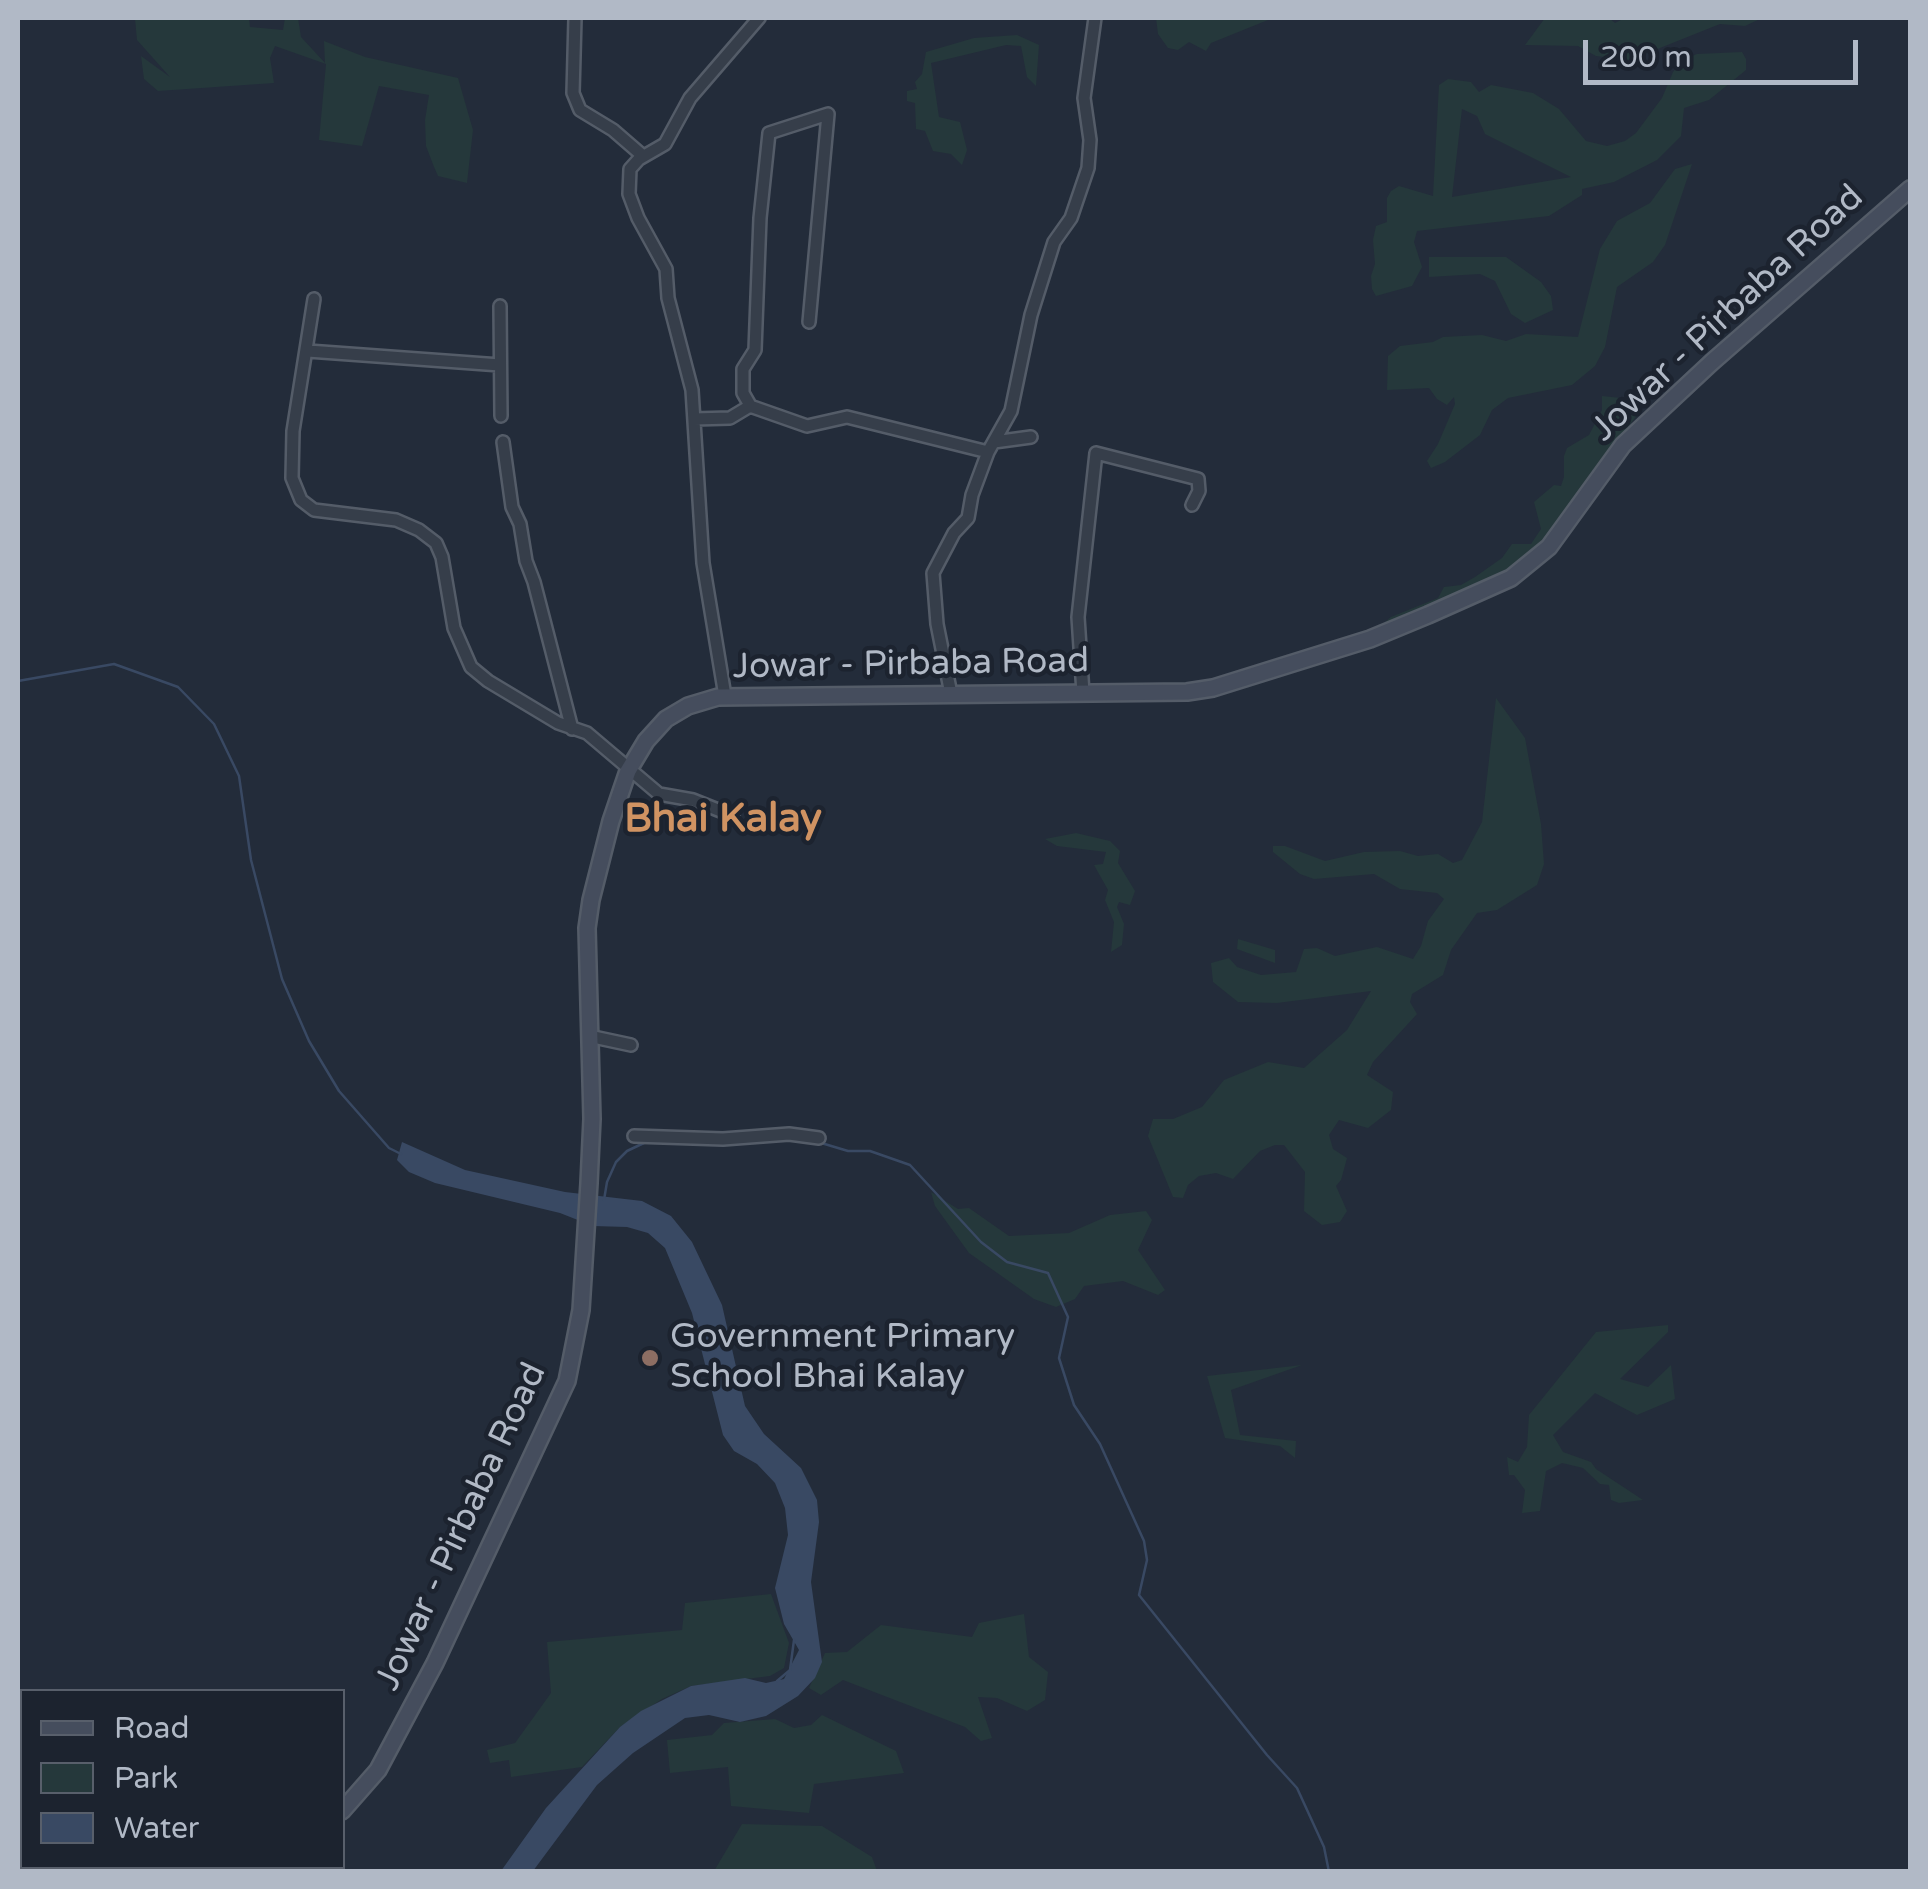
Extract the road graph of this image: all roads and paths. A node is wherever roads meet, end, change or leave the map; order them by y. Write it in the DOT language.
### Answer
graph roads {
  1 [pos="575,18"];
  2 [pos="759,18"];
  3 [pos="1095,18"];
  4 [pos="643,156"];
  5 [pos="1910,188"];
  6 [pos="314,299"];
  7 [pos="500,306"];
  8 [pos="809,322"];
  9 [pos="308,351"];
  10 [pos="500,366"];
  11 [pos="751,407"];
  12 [pos="501,416"];
  13 [pos="694,419"];
  14 [pos="1031,438"];
  15 [pos="503,442"];
  16 [pos="991,447"];
  17 [pos="1192,505"];
  18 [pos="1083,693"];
  19 [pos="951,694"];
  20 [pos="726,696"];
  21 [pos="572,729"];
  22 [pos="629,771"];
  23 [pos="734,816"];
  24 [pos="589,1036"];
  25 [pos="631,1045"];
  26 [pos="634,1136"];
  27 [pos="820,1138"];
  28 [pos="345,1808"];
  1 -- 4 [label="street"];
  2 -- 4 [label="street"];
  3 -- 16 [label="street"];
  4 -- 13 [label="street"];
  5 -- 18 [label="main road, Jowar - Pirbaba Road"];
  6 -- 9 [label="street"];
  7 -- 10 [label="street"];
  8 -- 11 [label="street"];
  9 -- 10 [label="street"];
  9 -- 21 [label="street"];
  10 -- 12 [label="street"];
  11 -- 13 [label="street"];
  11 -- 16 [label="street"];
  13 -- 20 [label="street"];
  14 -- 16 [label="street"];
  15 -- 21 [label="street"];
  16 -- 19 [label="street"];
  17 -- 18 [label="street"];
  18 -- 19 [label="main road, Jowar - Pirbaba Road"];
  19 -- 20 [label="main road, Jowar - Pirbaba Road"];
  20 -- 22 [label="main road, Jowar - Pirbaba Road"];
  21 -- 22 [label="street"];
  22 -- 23 [label="street"];
  22 -- 24 [label="main road, Jowar - Pirbaba Road"];
  24 -- 25 [label="street"];
  24 -- 28 [label="main road, Jowar - Pirbaba Road"];
  26 -- 27 [label="street"];
}
